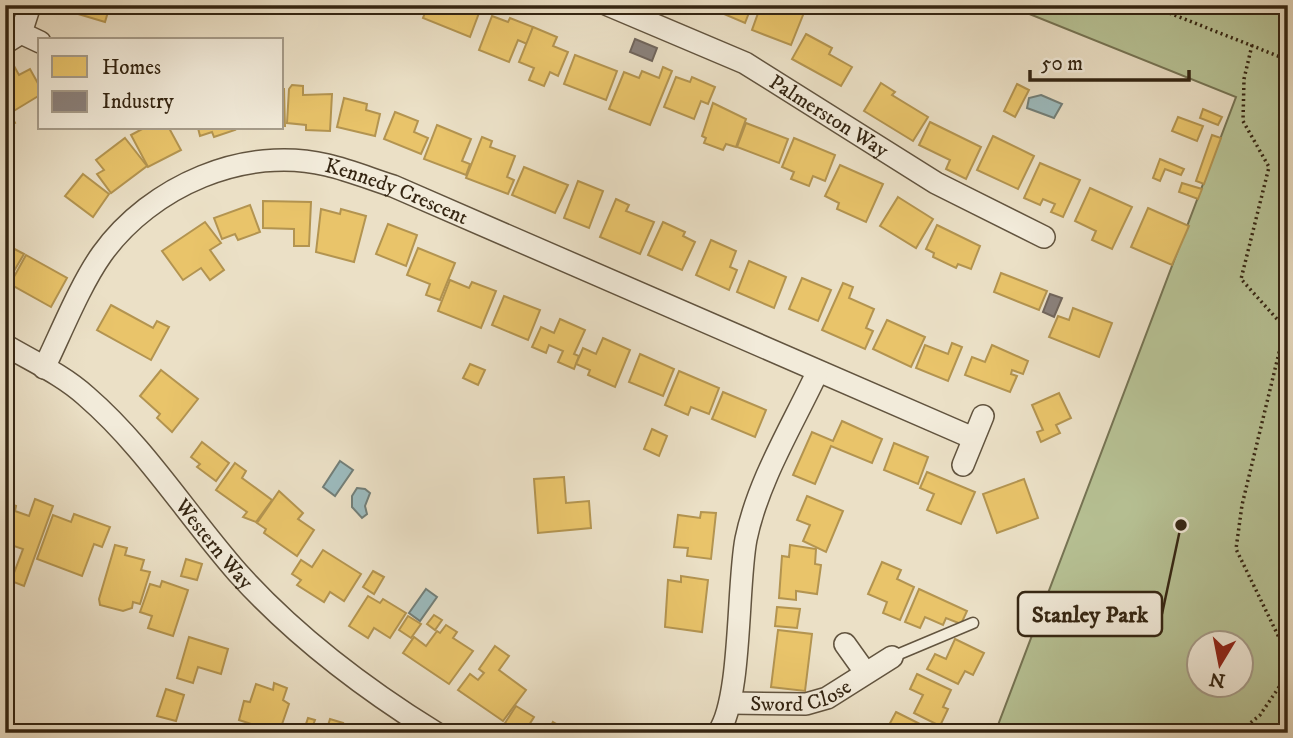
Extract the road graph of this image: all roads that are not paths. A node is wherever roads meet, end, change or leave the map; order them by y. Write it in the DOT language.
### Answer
graph roads {
  1 [pos="30,5"];
  2 [pos="608,5"];
  3 [pos="13,38"];
  4 [pos="38,42"];
  5 [pos="1044,237"];
  6 [pos="5,345"];
  7 [pos="44,368"];
  8 [pos="817,373"];
  9 [pos="983,415"];
  10 [pos="973,438"];
  11 [pos="963,464"];
  12 [pos="973,623"];
  13 [pos="845,644"];
  14 [pos="892,657"];
  15 [pos="865,672"];
  16 [pos="730,703"];
  17 [pos="436,733"];
  18 [pos="718,733"];
  1 -- 3 [label="street"];
  2 -- 5 [label="street, Palmerston Way"];
  3 -- 4 [label="street"];
  6 -- 7 [label="street, Western Way"];
  7 -- 8 [label="street, Kennedy Crescent"];
  7 -- 17 [label="street, Western Way"];
  8 -- 10 [label="street, Kennedy Crescent"];
  8 -- 16 [label="street"];
  9 -- 10 [label="street"];
  10 -- 11 [label="street"];
  12 -- 14 [label="lane"];
  13 -- 15 [label="street, Sword Close"];
  14 -- 15 [label="street, Sword Close"];
  15 -- 16 [label="street, Sword Close"];
  16 -- 18 [label="street"];
}
